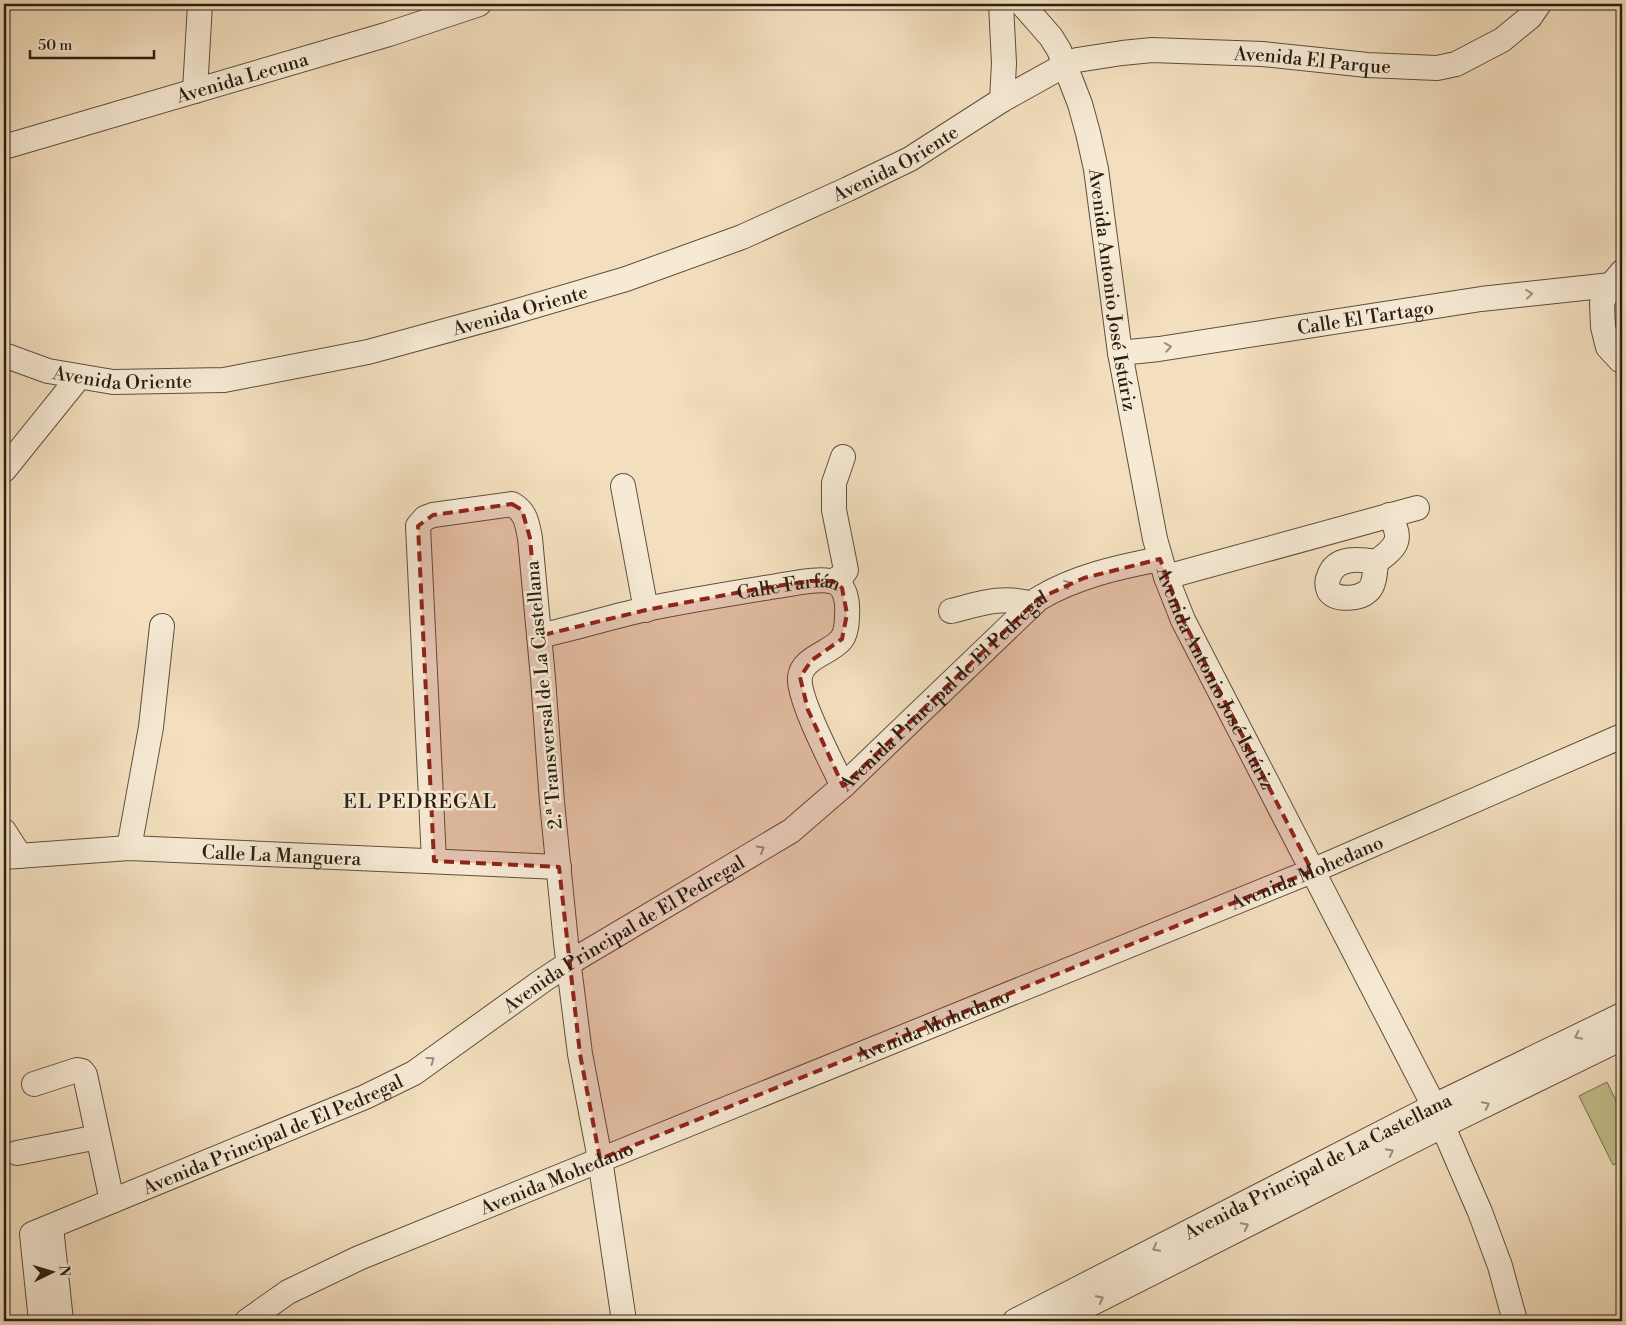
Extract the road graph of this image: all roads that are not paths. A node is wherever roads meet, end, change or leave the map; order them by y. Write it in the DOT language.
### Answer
graph roads {
  1 [pos="200,4"];
  2 [pos="479,4"];
  3 [pos="1001,4"];
  4 [pos="1022,4"];
  5 [pos="1539,4"];
  6 [pos="1065,64"];
  7 [pos="195,91"];
  8 [pos="1002,100"];
  9 [pos="4,147"];
  10 [pos="1617,279"];
  11 [pos="1120,353"];
  12 [pos="4,355"];
  13 [pos="1622,360"];
  14 [pos="79,377"];
  15 [pos="843,457"];
  16 [pos="4,470"];
  17 [pos="623,486"];
  18 [pos="1418,508"];
  19 [pos="1389,516"];
  20 [pos="1376,562"];
  21 [pos="1163,568"];
  22 [pos="834,582"];
  23 [pos="1032,604"];
  24 [pos="646,610"];
  25 [pos="951,611"];
  26 [pos="162,626"];
  27 [pos="540,636"];
  28 [pos="1622,736"];
  29 [pos="843,786"];
  30 [pos="4,831"];
  31 [pos="129,848"];
  32 [pos="12,856"];
  33 [pos="434,861"];
  34 [pos="559,867"];
  35 [pos="1312,871"];
  36 [pos="569,963"];
  37 [pos="1622,1015"];
  38 [pos="1622,1038"];
  39 [pos="34,1084"];
  40 [pos="1438,1116"];
  41 [pos="98,1136"];
  42 [pos="17,1153"];
  43 [pos="600,1159"];
  44 [pos="112,1201"];
  45 [pos="41,1230"];
  46 [pos="41,1321"];
  47 [pos="61,1321"];
  48 [pos="247,1321"];
  49 [pos="624,1321"];
  50 [pos="1015,1321"];
  51 [pos="1057,1321"];
  52 [pos="1515,1321"];
  1 -- 7 [label="street"];
  2 -- 7 [label="street, Avenida Lecuna"];
  3 -- 8 [label="street"];
  4 -- 6 [label="street, Avenida Antonio José Istúriz"];
  5 -- 6 [label="street, Avenida El Parque"];
  6 -- 8 [label="street, Avenida Oriente"];
  6 -- 11 [label="street, Avenida Antonio José Istúriz"];
  7 -- 9 [label="street, Avenida Lecuna"];
  8 -- 14 [label="street, Avenida Oriente"];
  11 -- 10 [label="street, Calle El Tartago, one-way"];
  10 -- 13 [label="street, Calle El Tartago"];
  11 -- 21 [label="street, Avenida Antonio José Istúriz"];
  12 -- 14 [label="street, Avenida Oriente"];
  14 -- 16 [label="street"];
  15 -- 22 [label="street"];
  17 -- 24 [label="street"];
  18 -- 19 [label="street, Avenida Principal de El Pedregal"];
  19 -- 20 [label="street"];
  19 -- 21 [label="street, Avenida Principal de El Pedregal"];
  23 -- 21 [label="street, Avenida Principal de El Pedregal, one-way"];
  21 -- 35 [label="street, Avenida Antonio José Istúriz"];
  22 -- 24 [label="street, Calle Farfán"];
  22 -- 29 [label="street, Calle Farfán"];
  23 -- 25 [label="street"];
  23 -- 29 [label="street, Avenida Principal de El Pedregal"];
  24 -- 27 [label="street, Calle Farfán"];
  26 -- 31 [label="street"];
  27 -- 33 [label="street, 2.ª Transversal de La Castellana"];
  27 -- 34 [label="street, 2.ª Transversal de La Castellana"];
  28 -- 35 [label="street, Avenida Mohedano"];
  36 -- 29 [label="street, Avenida Principal de El Pedregal, one-way"];
  30 -- 32 [label="street"];
  31 -- 32 [label="street, Calle La Manguera"];
  31 -- 33 [label="street, Calle La Manguera"];
  33 -- 34 [label="street, Calle La Manguera"];
  34 -- 36 [label="street, 2.ª Transversal de La Castellana"];
  35 -- 40 [label="street, Avenida Antonio José Istúriz"];
  35 -- 43 [label="street, Avenida Mohedano"];
  36 -- 43 [label="street, 2.ª Transversal de La Castellana"];
  44 -- 36 [label="street, Avenida Principal de El Pedregal, one-way"];
  37 -- 40 [label="street, Avenida Principal de La Castellana, one-way"];
  40 -- 38 [label="street, Avenida Principal de La Castellana, one-way"];
  39 -- 41 [label="street"];
  40 -- 50 [label="street, Avenida Principal de La Castellana, one-way"];
  51 -- 40 [label="street, Avenida Principal de La Castellana, one-way"];
  40 -- 52 [label="street, Avenida Antonio José Istúriz"];
  41 -- 42 [label="street"];
  41 -- 44 [label="street"];
  43 -- 48 [label="street, Avenida Mohedano"];
  43 -- 49 [label="street, 2.ª Transversal de La Castellana"];
  44 -- 45 [label="street, Avenida Principal de El Pedregal"];
  45 -- 46 [label="street"];
  45 -- 47 [label="street"];
}
